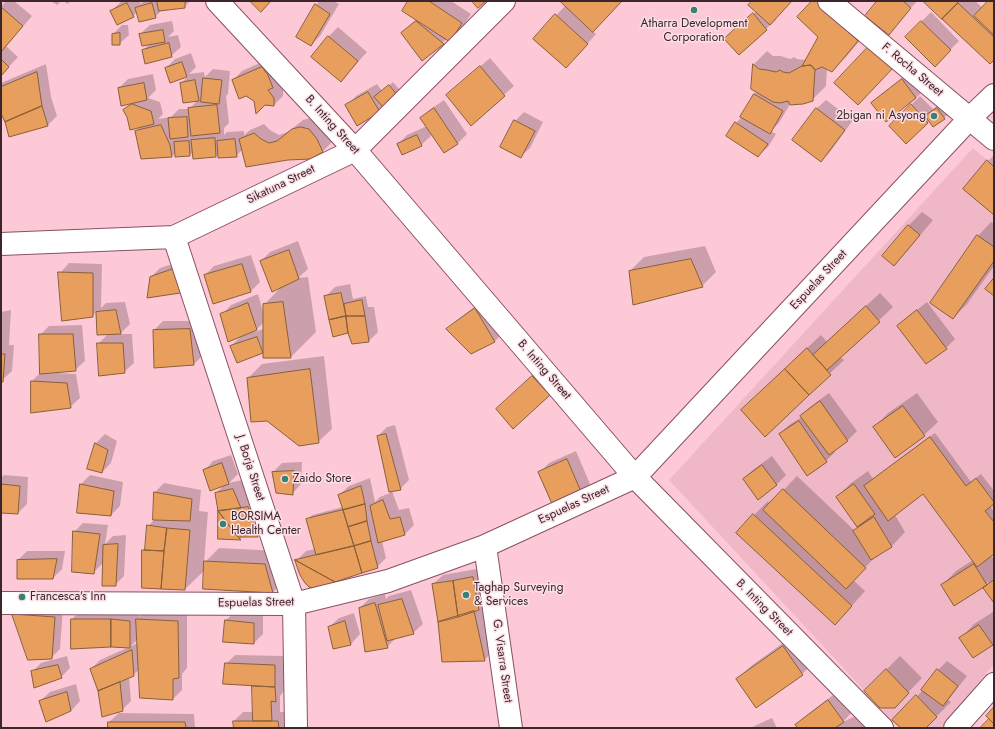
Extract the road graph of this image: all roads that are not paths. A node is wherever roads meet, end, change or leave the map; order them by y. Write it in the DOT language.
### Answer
graph roads {
  1 [pos="217,1"];
  2 [pos="504,1"];
  3 [pos="829,1"];
  4 [pos="994,95"];
  5 [pos="970,118"];
  6 [pos="994,139"];
  7 [pos="355,150"];
  8 [pos="174,237"];
  9 [pos="1,244"];
  10 [pos="635,477"];
  11 [pos="485,546"];
  12 [pos="1,603"];
  13 [pos="294,604"];
  14 [pos="994,684"];
  15 [pos="296,728"];
  16 [pos="511,728"];
  17 [pos="882,728"];
  18 [pos="954,728"];
  1 -- 7 [label="street, B. Inting Street"];
  2 -- 7 [label="street, Sikatuna Street"];
  3 -- 5 [label="street, F. Rocha Street"];
  4 -- 5 [label="street, Espuelas Street"];
  5 -- 6 [label="street, F. Rocha Street"];
  5 -- 10 [label="street, Espuelas Street"];
  7 -- 8 [label="street, Sikatuna Street"];
  7 -- 10 [label="street, B. Inting Street"];
  8 -- 9 [label="street, Sikatuna Street"];
  8 -- 13 [label="street, J. Borja Street"];
  10 -- 11 [label="street, Espuelas Street"];
  10 -- 17 [label="street, B. Inting Street"];
  11 -- 13 [label="street, Espuelas Street"];
  11 -- 16 [label="street, G. Visarra Street"];
  12 -- 13 [label="street, Espuelas Street"];
  13 -- 15 [label="street, J. Borja Street"];
  14 -- 18 [label="street"];
}
